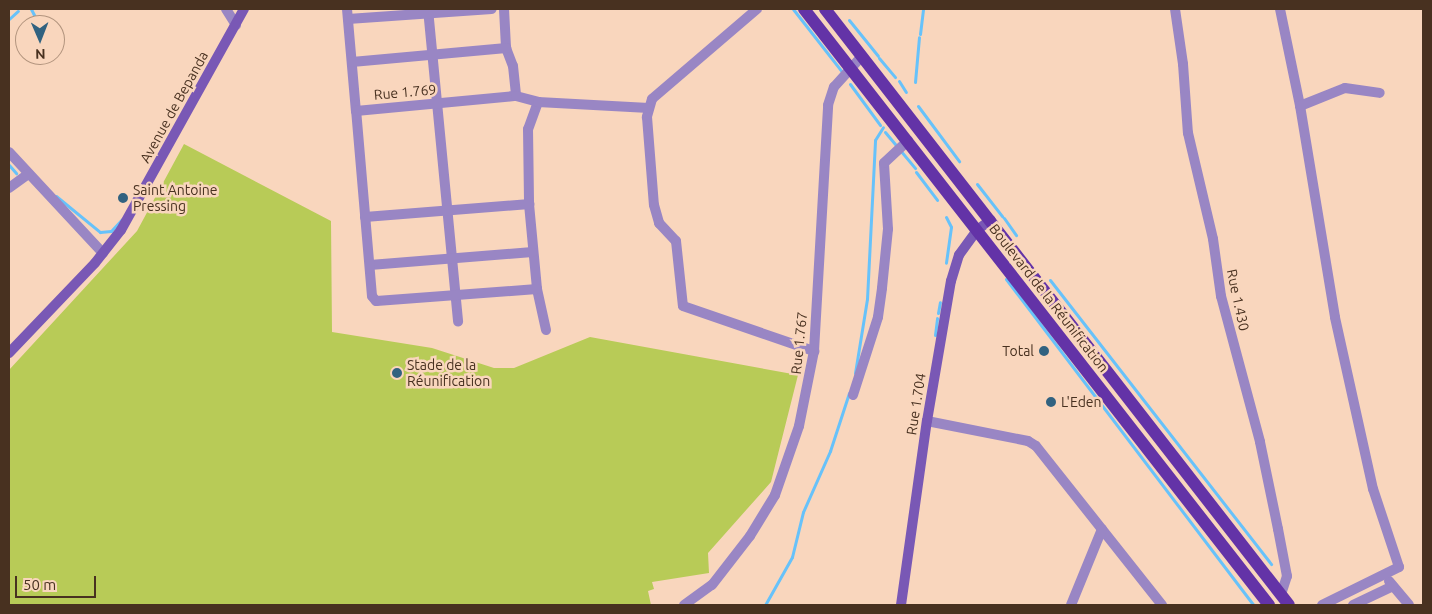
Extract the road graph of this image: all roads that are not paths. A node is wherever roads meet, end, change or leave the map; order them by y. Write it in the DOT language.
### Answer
graph roads {
  1 [pos="226,9"];
  2 [pos="244,9"];
  3 [pos="492,9"];
  4 [pos="504,9"];
  5 [pos="757,9"];
  6 [pos="804,9"];
  7 [pos="825,9"];
  8 [pos="1174,9"];
  9 [pos="1280,9"];
  10 [pos="428,11"];
  11 [pos="348,14"];
  12 [pos="236,25"];
  13 [pos="506,48"];
  14 [pos="433,55"];
  15 [pos="862,56"];
  16 [pos="352,62"];
  17 [pos="849,67"];
  18 [pos="1380,93"];
  19 [pos="516,96"];
  20 [pos="538,102"];
  21 [pos="438,103"];
  22 [pos="1300,106"];
  23 [pos="649,108"];
  24 [pos="356,111"];
  25 [pos="908,142"];
  26 [pos="9,152"];
  27 [pos="28,174"];
  28 [pos="9,188"];
  29 [pos="528,204"];
  30 [pos="448,210"];
  31 [pos="365,217"];
  32 [pos="991,220"];
  33 [pos="978,230"];
  34 [pos="532,252"];
  35 [pos="103,253"];
  36 [pos="452,257"];
  37 [pos="370,265"];
  38 [pos="537,289"];
  39 [pos="456,296"];
  40 [pos="458,322"];
  41 [pos="546,330"];
  42 [pos="814,351"];
  43 [pos="9,352"];
  44 [pos="853,395"];
  45 [pos="927,420"];
  46 [pos="1102,529"];
  47 [pos="1384,575"];
  48 [pos="1393,586"];
  49 [pos="1280,594"];
  50 [pos="684,605"];
  51 [pos="901,605"];
  52 [pos="1071,605"];
  53 [pos="1162,605"];
  54 [pos="1269,605"];
  55 [pos="1289,605"];
  56 [pos="1322,605"];
  57 [pos="1352,605"];
  58 [pos="1409,605"];
  1 -- 12 [label="street"];
  2 -- 12 [label="main road, Avenue de Bepanda"];
  3 -- 10 [label="street"];
  4 -- 13 [label="street"];
  5 -- 23 [label="street"];
  6 -- 17 [label="main road, Boulevard de la Réunification"];
  7 -- 15 [label="main road"];
  8 -- 49 [label="street, Rue 1.430"];
  9 -- 22 [label="street"];
  10 -- 11 [label="street"];
  10 -- 14 [label="street"];
  11 -- 16 [label="street"];
  12 -- 35 [label="main road, Avenue de Bepanda"];
  13 -- 14 [label="street"];
  13 -- 19 [label="street"];
  14 -- 16 [label="street"];
  14 -- 21 [label="street"];
  15 -- 17 [label="street, Rue 1.767"];
  15 -- 32 [label="main road"];
  16 -- 24 [label="street"];
  17 -- 25 [label="main road, Boulevard de la Réunification"];
  17 -- 42 [label="street, Rue 1.767"];
  18 -- 22 [label="street"];
  19 -- 20 [label="street, Rue 1.769"];
  19 -- 21 [label="street, Rue 1.769"];
  20 -- 23 [label="street, Rue 1.769"];
  20 -- 29 [label="street"];
  21 -- 24 [label="street, Rue 1.769"];
  21 -- 30 [label="street"];
  22 -- 47 [label="street"];
  23 -- 42 [label="street"];
  24 -- 31 [label="street, Rue 1.769"];
  25 -- 33 [label="main road, Boulevard de la Réunification"];
  25 -- 44 [label="street"];
  26 -- 27 [label="street"];
  27 -- 28 [label="street"];
  27 -- 35 [label="street"];
  29 -- 30 [label="street"];
  29 -- 34 [label="street"];
  30 -- 31 [label="street"];
  30 -- 36 [label="street"];
  31 -- 37 [label="street, Rue 1.769"];
  32 -- 33 [label="main road, Rue 1.704"];
  32 -- 49 [label="main road"];
  33 -- 45 [label="main road, Rue 1.704"];
  33 -- 54 [label="main road, Boulevard de la Réunification"];
  34 -- 36 [label="street"];
  34 -- 38 [label="street"];
  35 -- 43 [label="main road, Avenue de Bepanda"];
  36 -- 37 [label="street"];
  36 -- 39 [label="street"];
  37 -- 39 [label="street, Rue 1.769"];
  38 -- 39 [label="street"];
  38 -- 41 [label="street"];
  39 -- 40 [label="street"];
  42 -- 50 [label="street, Rue 1.767"];
  45 -- 46 [label="street"];
  45 -- 51 [label="main road, Rue 1.704"];
  46 -- 52 [label="street"];
  46 -- 53 [label="street"];
  47 -- 48 [label="street"];
  47 -- 56 [label="street"];
  48 -- 57 [label="street"];
  48 -- 58 [label="street"];
  49 -- 55 [label="main road"];
}
